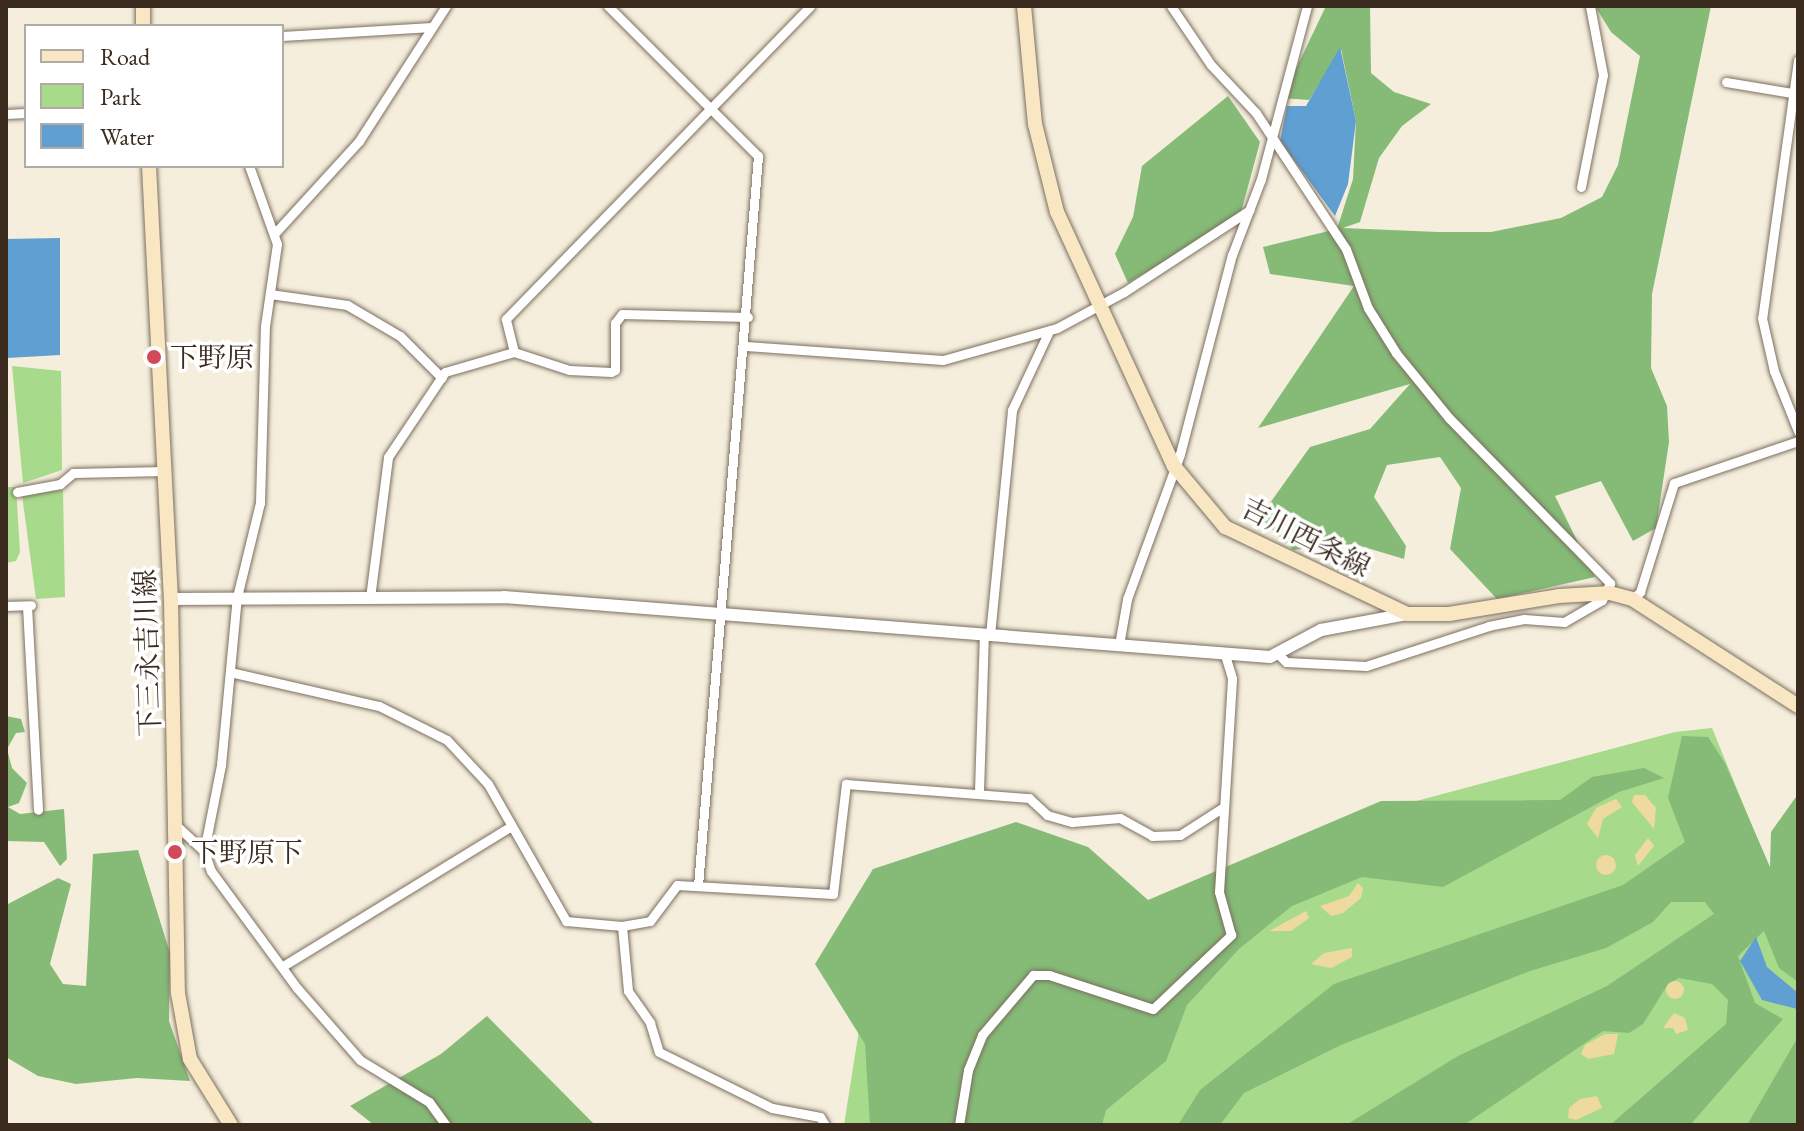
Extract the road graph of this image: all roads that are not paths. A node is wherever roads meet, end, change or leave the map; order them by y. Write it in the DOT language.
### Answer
graph roads {
  1 [pos="608,6"];
  2 [pos="810,6"];
  3 [pos="1024,6"];
  4 [pos="1171,6"];
  5 [pos="1307,6"];
  6 [pos="1590,6"];
  7 [pos="443,8"];
  8 [pos="432,27"];
  9 [pos="284,36"];
  10 [pos="1798,60"];
  11 [pos="1726,82"];
  12 [pos="1796,93"];
  13 [pos="711,107"];
  14 [pos="1272,139"];
  15 [pos="149,168"];
  16 [pos="250,168"];
  17 [pos="1581,187"];
  18 [pos="1250,210"];
  19 [pos="275,233"];
  20 [pos="270,294"];
  21 [pos="1099,302"];
  22 [pos="748,317"];
  23 [pos="1049,331"];
  24 [pos="746,346"];
  25 [pos="514,352"];
  26 [pos="442,378"];
  27 [pos="1798,431"];
  28 [pos="1798,441"];
  29 [pos="1174,466"];
  30 [pos="165,471"];
  31 [pos="17,492"];
  32 [pos="1610,593"];
  33 [pos="237,597"];
  34 [pos="370,598"];
  35 [pos="171,599"];
  36 [pos="1632,599"];
  37 [pos="6,606"];
  38 [pos="719,613"];
  39 [pos="1407,614"];
  40 [pos="987,635"];
  41 [pos="1119,645"];
  42 [pos="1225,655"];
  43 [pos="1279,655"];
  44 [pos="230,672"];
  45 [pos="1798,706"];
  46 [pos="979,791"];
  47 [pos="1222,808"];
  48 [pos="38,810"];
  49 [pos="178,827"];
  50 [pos="510,827"];
  51 [pos="204,851"];
  52 [pos="698,886"];
  53 [pos="622,926"];
  54 [pos="283,966"];
  55 [pos="231,1125"];
  56 [pos="446,1125"];
  57 [pos="825,1125"];
  58 [pos="959,1125"];
  1 -- 13 [label="street"];
  2 -- 13 [label="street"];
  3 -- 21 [label="main road, 吉川西条線"];
  4 -- 14 [label="street"];
  5 -- 14 [label="street"];
  6 -- 17 [label="street"];
  7 -- 8 [label="street"];
  8 -- 9 [label="street"];
  8 -- 19 [label="street"];
  10 -- 12 [label="street"];
  11 -- 12 [label="street"];
  12 -- 27 [label="street"];
  13 -- 22 [label="street"];
  13 -- 25 [label="street"];
  14 -- 18 [label="street"];
  14 -- 32 [label="street"];
  15 -- 30 [label="main road, 下三永吉川線"];
  16 -- 19 [label="street"];
  18 -- 21 [label="street"];
  18 -- 29 [label="street"];
  19 -- 20 [label="street"];
  20 -- 26 [label="street"];
  20 -- 33 [label="street"];
  21 -- 23 [label="street"];
  21 -- 29 [label="main road, 吉川西条線"];
  22 -- 24 [label="street"];
  22 -- 25 [label="street"];
  23 -- 24 [label="street"];
  23 -- 40 [label="street"];
  24 -- 38 [label="street"];
  25 -- 26 [label="street"];
  26 -- 34 [label="street"];
  28 -- 36 [label="street"];
  29 -- 39 [label="main road, 吉川西条線"];
  29 -- 41 [label="street"];
  30 -- 31 [label="street"];
  30 -- 35 [label="main road, 下三永吉川線"];
  32 -- 36 [label="main road, 吉川西条線"];
  32 -- 39 [label="main road, 吉川西条線"];
  32 -- 43 [label="street"];
  33 -- 34 [label="street"];
  33 -- 35 [label="street"];
  33 -- 44 [label="street"];
  34 -- 38 [label="street"];
  35 -- 49 [label="main road, 下三永吉川線"];
  36 -- 45 [label="main road, 吉川西条線"];
  37 -- 48 [label="street"];
  38 -- 40 [label="street"];
  38 -- 52 [label="street"];
  39 -- 43 [label="street"];
  40 -- 41 [label="street"];
  40 -- 46 [label="street"];
  41 -- 42 [label="street"];
  42 -- 43 [label="street"];
  42 -- 47 [label="street"];
  44 -- 50 [label="street"];
  44 -- 51 [label="street"];
  46 -- 47 [label="street"];
  46 -- 52 [label="street"];
  47 -- 58 [label="street"];
  49 -- 51 [label="street"];
  49 -- 55 [label="main road, 下三永吉川線"];
  50 -- 53 [label="street"];
  50 -- 54 [label="street"];
  51 -- 54 [label="street"];
  52 -- 53 [label="street"];
  53 -- 57 [label="street"];
  54 -- 56 [label="street"];
}
